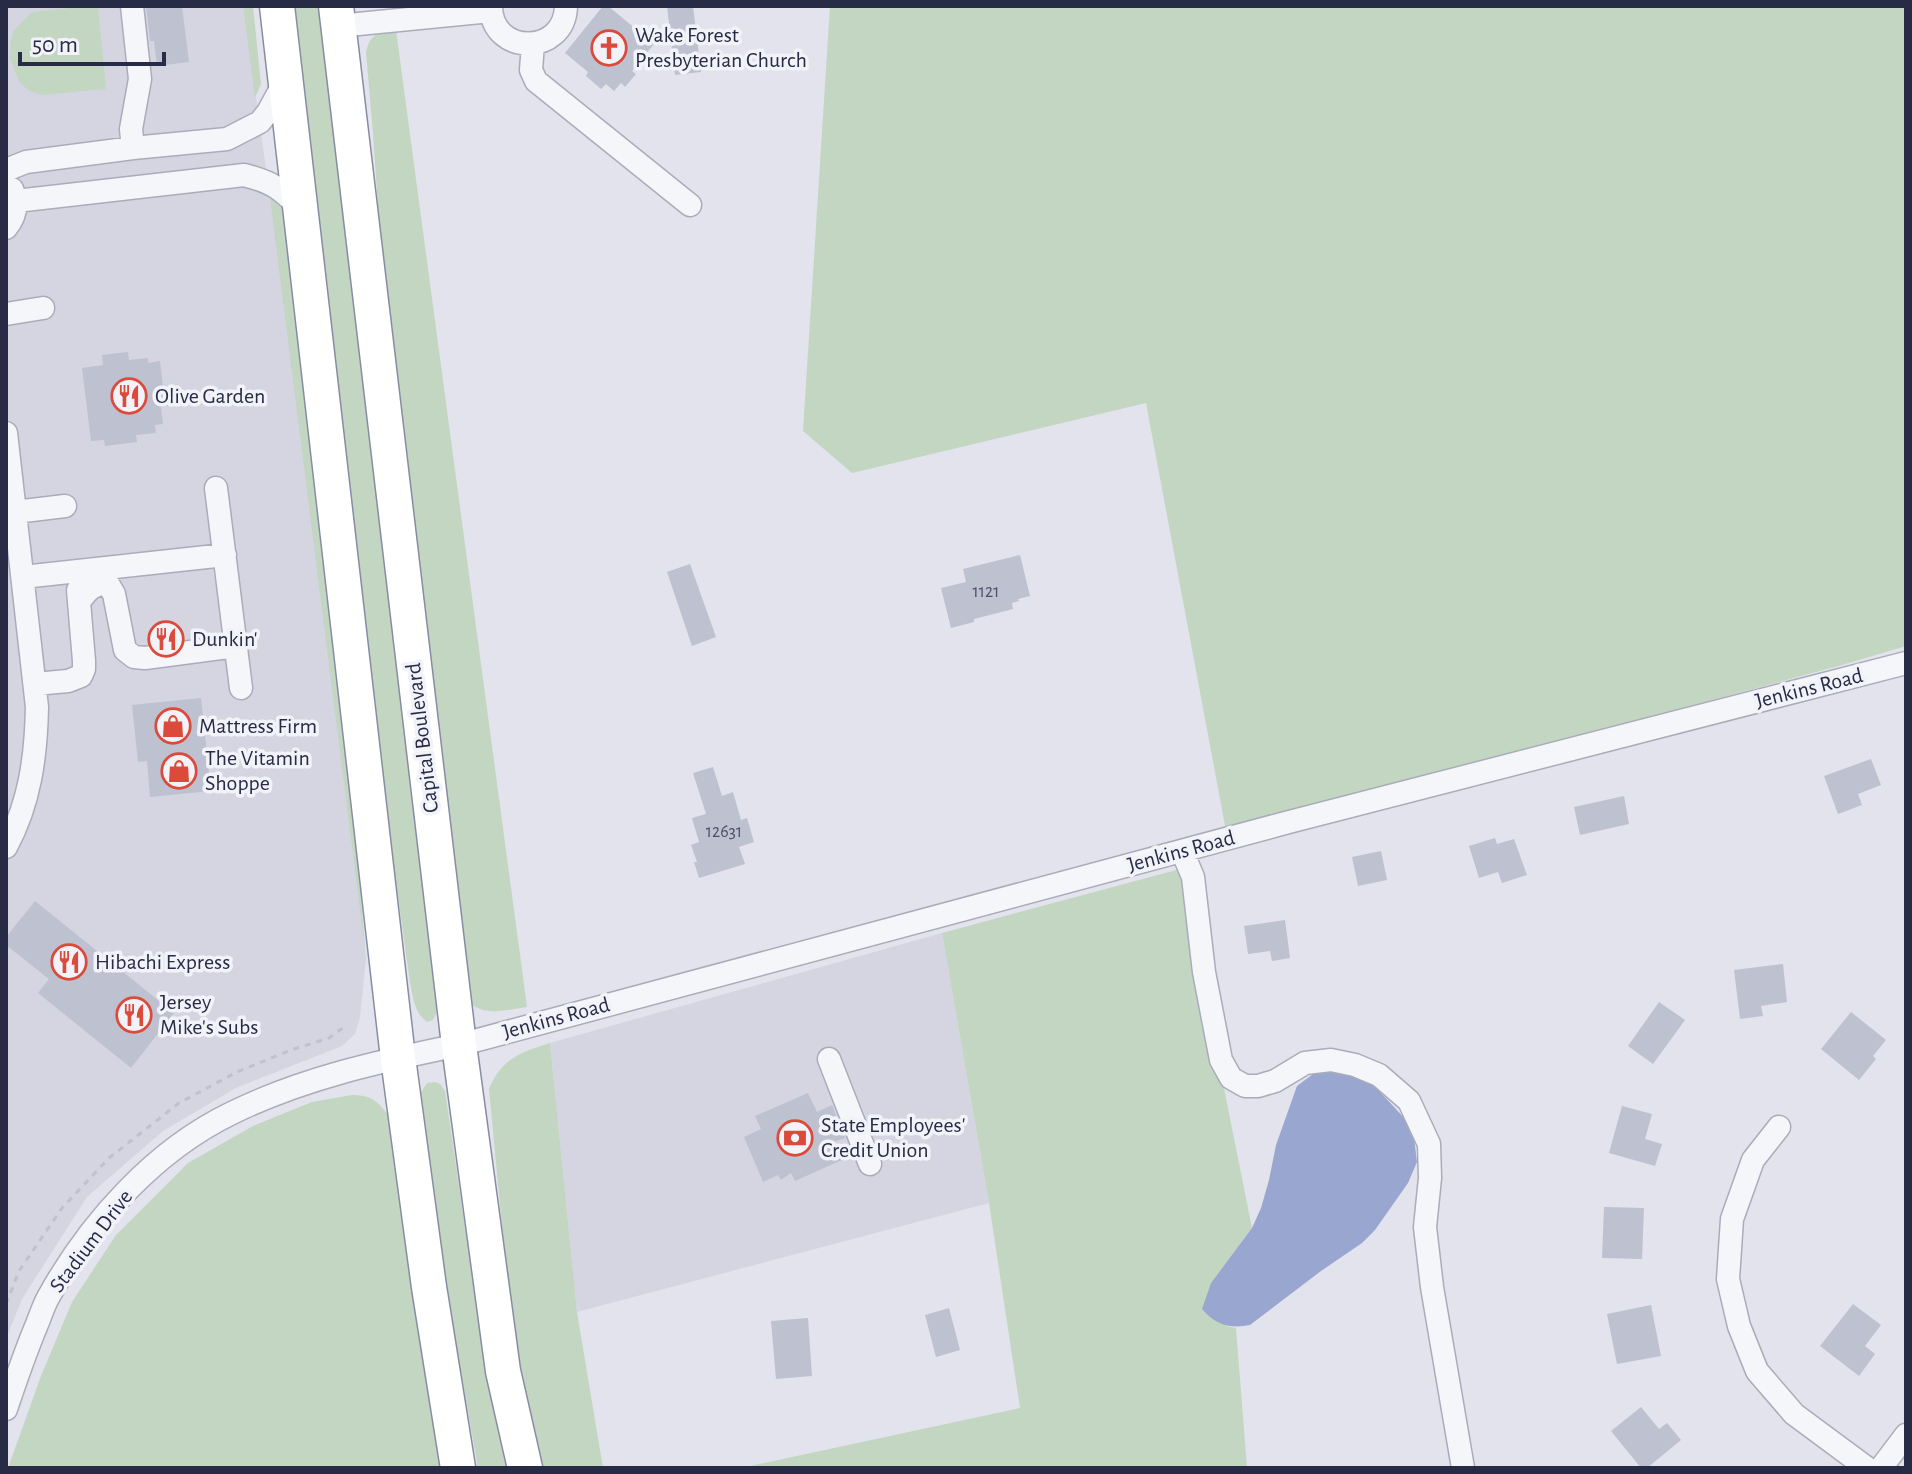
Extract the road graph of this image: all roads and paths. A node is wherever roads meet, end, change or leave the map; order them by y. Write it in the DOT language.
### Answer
graph roads {
  1 [pos="132,6"];
  2 [pos="277,6"];
  3 [pos="566,6"];
  4 [pos="491,8"];
  5 [pos="459,10"];
  6 [pos="337,16"];
  7 [pos="533,44"];
  8 [pos="286,80"];
  9 [pos="133,148"];
  10 [pos="6,170"];
  11 [pos="11,191"];
  12 [pos="690,205"];
  13 [pos="300,208"];
  14 [pos="6,228"];
  15 [pos="43,308"];
  16 [pos="6,314"];
  17 [pos="6,433"];
  18 [pos="216,488"];
  19 [pos="65,506"];
  20 [pos="15,512"];
  21 [pos="225,555"];
  22 [pos="76,571"];
  23 [pos="23,577"];
  24 [pos="79,602"];
  25 [pos="236,646"];
  26 [pos="1906,663"];
  27 [pos="35,684"];
  28 [pos="241,688"];
  29 [pos="8,838"];
  30 [pos="1182,851"];
  31 [pos="459,1045"];
  32 [pos="398,1058"];
  33 [pos="829,1059"];
  34 [pos="1779,1127"];
  35 [pos="870,1164"];
  36 [pos="6,1409"];
  37 [pos="1906,1435"];
  38 [pos="458,1468"];
  39 [pos="525,1468"];
  40 [pos="1463,1468"];
  41 [pos="1867,1468"];
  42 [pos="1881,1468"];
  1 -- 9 [label="street"];
  2 -- 8 [label="highway"];
  3 -- 7 [label="street"];
  4 -- 5 [label="street"];
  4 -- 7 [label="street"];
  5 -- 6 [label="street"];
  6 -- 31 [label="highway, Capital Boulevard"];
  7 -- 12 [label="street"];
  8 -- 9 [label="street"];
  8 -- 13 [label="highway"];
  9 -- 10 [label="street"];
  11 -- 13 [label="street"];
  11 -- 14 [label="street"];
  13 -- 32 [label="highway"];
  15 -- 16 [label="street"];
  17 -- 20 [label="street"];
  18 -- 21 [label="street"];
  19 -- 20 [label="street"];
  20 -- 23 [label="street"];
  21 -- 22 [label="street"];
  21 -- 25 [label="street"];
  22 -- 23 [label="street"];
  22 -- 24 [label="street"];
  23 -- 27 [label="street"];
  24 -- 25 [label="street"];
  24 -- 27 [label="street"];
  25 -- 28 [label="street"];
  26 -- 30 [label="street, Jenkins Road"];
  27 -- 29 [label="street"];
  30 -- 31 [label="street, Jenkins Road"];
  30 -- 40 [label="street"];
  31 -- 32 [label="street, Stadium Drive"];
  31 -- 39 [label="highway, Capital Boulevard"];
  32 -- 36 [label="street, Stadium Drive"];
  32 -- 38 [label="highway"];
  33 -- 35 [label="street"];
  34 -- 41 [label="street"];
  37 -- 42 [label="street"];
}
